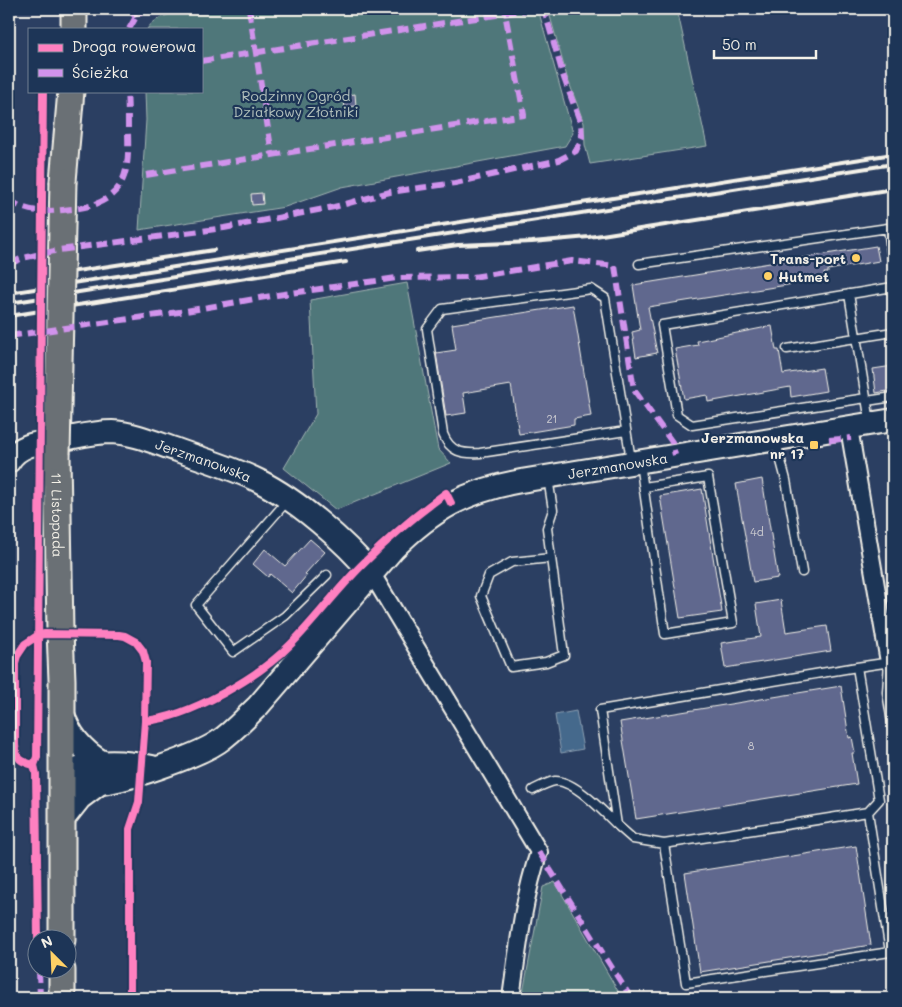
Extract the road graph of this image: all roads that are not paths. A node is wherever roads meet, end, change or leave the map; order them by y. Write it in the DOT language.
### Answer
graph roads {
  1 [pos="74,9"];
  2 [pos="74,28"];
  3 [pos="71,92"];
  4 [pos="891,228"];
  5 [pos="639,264"];
  6 [pos="893,266"];
  7 [pos="893,287"];
  8 [pos="849,294"];
  9 [pos="893,332"];
  10 [pos="857,339"];
  11 [pos="787,349"];
  12 [pos="893,397"];
  13 [pos="867,400"];
  14 [pos="893,420"];
  15 [pos="860,426"];
  16 [pos="626,431"];
  17 [pos="776,440"];
  18 [pos="9,460"];
  19 [pos="635,461"];
  20 [pos="547,476"];
  21 [pos="644,487"];
  22 [pos="289,499"];
  23 [pos="551,558"];
  24 [pos="802,572"];
  25 [pos="372,574"];
  26 [pos="327,575"];
  27 [pos="891,662"];
  28 [pos="857,667"];
  29 [pos="62,712"];
  30 [pos="893,729"];
  31 [pos="101,772"];
  32 [pos="61,775"];
  33 [pos="533,790"];
  34 [pos="868,812"];
  35 [pos="61,822"];
  36 [pos="617,825"];
  37 [pos="664,844"];
  38 [pos="62,930"];
  39 [pos="62,980"];
  40 [pos="62,998"];
  41 [pos="511,998"];
  1 -- 2 [label="main road"];
  3 -- 29 [label="main road, 11 Listopada, bridge"];
  4 -- 5 [label="lane"];
  4 -- 6 [label="lane"];
  7 -- 8 [label="lane"];
  8 -- 10 [label="lane"];
  8 -- 13 [label="lane"];
  9 -- 10 [label="lane"];
  10 -- 11 [label="lane"];
  10 -- 13 [label="lane"];
  12 -- 13 [label="lane"];
  13 -- 15 [label="lane"];
  14 -- 15 [label="street, Jerzmanowska"];
  15 -- 17 [label="street, Jerzmanowska"];
  15 -- 27 [label="street"];
  16 -- 16 [label="lane"];
  16 -- 19 [label="lane"];
  17 -- 19 [label="street, Jerzmanowska"];
  17 -- 24 [label="lane"];
  18 -- 22 [label="street, Jerzmanowska"];
  19 -- 20 [label="street, Jerzmanowska"];
  19 -- 21 [label="lane"];
  20 -- 23 [label="lane"];
  20 -- 25 [label="street, Jerzmanowska"];
  21 -- 21 [label="lane"];
  22 -- 25 [label="street, Jerzmanowska"];
  22 -- 26 [label="lane"];
  23 -- 23 [label="lane"];
  25 -- 31 [label="street, Jerzmanowska"];
  25 -- 41 [label="street"];
  27 -- 28 [label="lane"];
  27 -- 30 [label="lane"];
  28 -- 34 [label="lane"];
  28 -- 36 [label="lane"];
  29 -- 31 [label="street"];
  29 -- 32 [label="main road, 11 Listopada"];
  31 -- 32 [label="street, Jerzmanowska"];
  31 -- 35 [label="street"];
  32 -- 35 [label="main road, 11 Listopada"];
  33 -- 36 [label="lane"];
  34 -- 37 [label="lane"];
  34 -- 37 [label="lane"];
  35 -- 38 [label="main road, 11 Listopada"];
  36 -- 37 [label="lane"];
  39 -- 40 [label="main road"];
}
